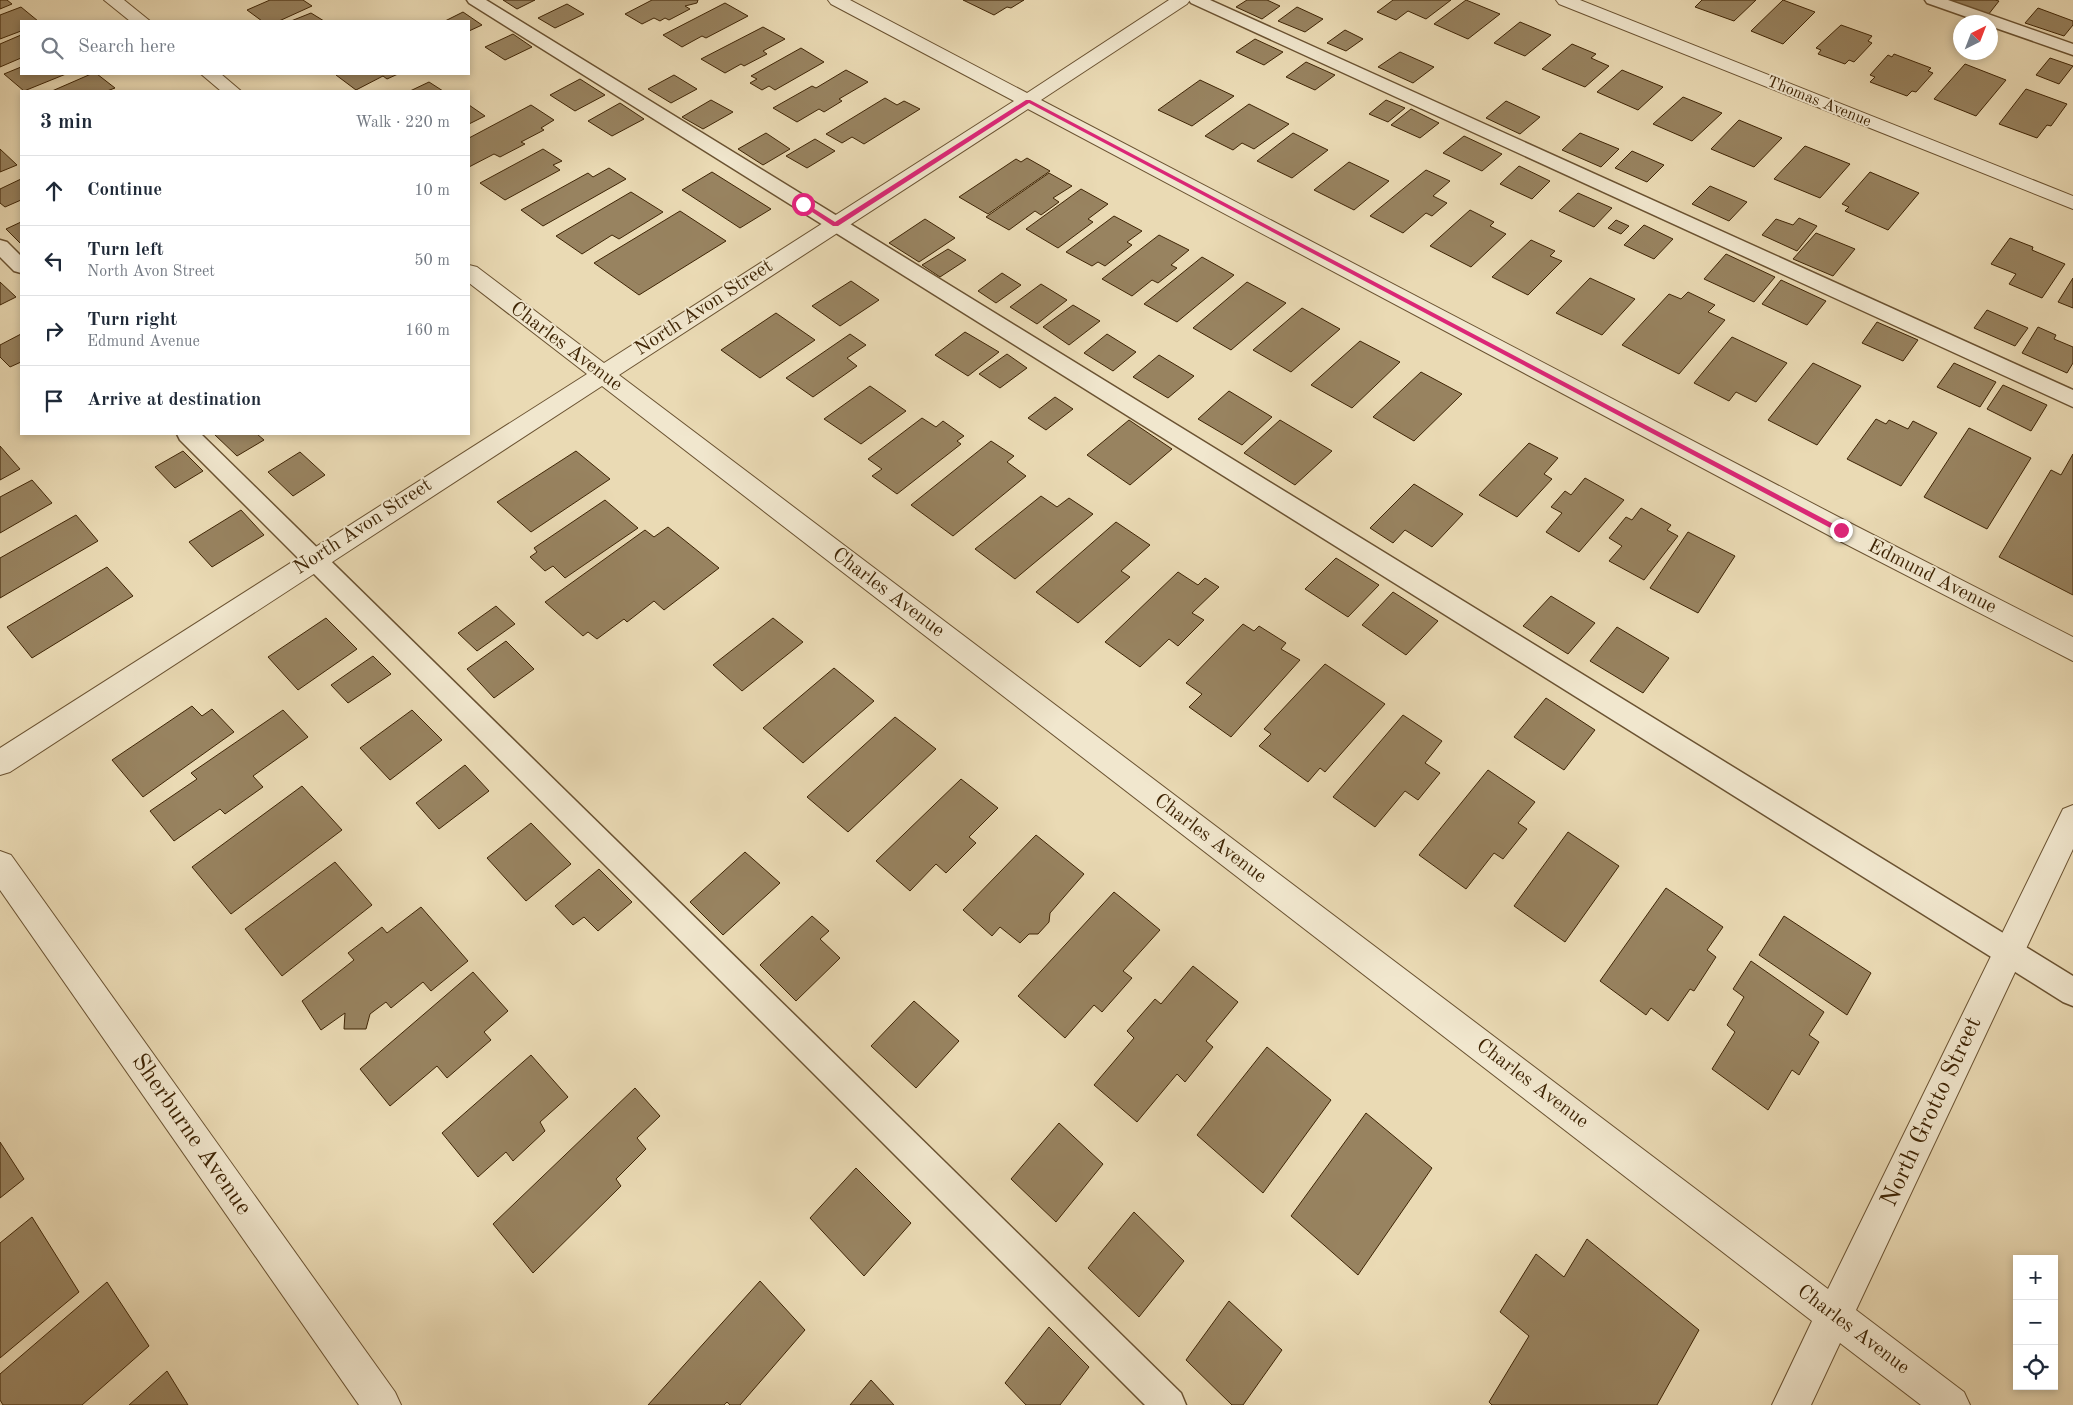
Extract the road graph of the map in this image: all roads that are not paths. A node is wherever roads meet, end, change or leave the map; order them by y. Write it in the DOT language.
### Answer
graph roads {
  1 [pos="113,0"];
  2 [pos="475,0"];
  3 [pos="837,0"];
  4 [pos="1181,0"];
  5 [pos="1196,0"];
  6 [pos="1566,0"];
  7 [pos="1934,0"];
  8 [pos="140,20"];
  9 [pos="2073,50"];
  10 [pos="211,75"];
  11 [pos="231,90"];
  12 [pos="1028,101"];
  13 [pos="2073,203"];
  14 [pos="836,224"];
  15 [pos="0,246"];
  16 [pos="20,266"];
  17 [pos="470,273"];
  18 [pos="602,374"];
  19 [pos="2073,398"];
  20 [pos="189,435"];
  21 [pos="314,559"];
  22 [pos="2073,650"];
  23 [pos="0,763"];
  24 [pos="2073,818"];
  25 [pos="0,865"];
  26 [pos="2008,951"];
  27 [pos="2073,992"];
  28 [pos="1835,1316"];
  29 [pos="382,1405"];
  30 [pos="1169,1405"];
  31 [pos="1791,1405"];
  32 [pos="1951,1405"];
  1 -- 8 [label="street"];
  2 -- 14 [label="lane"];
  3 -- 12 [label="street, Edmund Avenue"];
  4 -- 12 [label="street, North Avon Street"];
  5 -- 19 [label="lane"];
  6 -- 13 [label="street, Thomas Avenue"];
  7 -- 9 [label="lane"];
  10 -- 11 [label="street"];
  12 -- 14 [label="street, North Avon Street"];
  12 -- 22 [label="street, Edmund Avenue"];
  14 -- 18 [label="street, North Avon Street"];
  14 -- 26 [label="lane"];
  15 -- 16 [label="lane"];
  17 -- 18 [label="street, Charles Avenue"];
  18 -- 21 [label="street, North Avon Street"];
  18 -- 28 [label="street, Charles Avenue"];
  20 -- 21 [label="lane"];
  21 -- 23 [label="street, North Avon Street"];
  21 -- 30 [label="lane"];
  24 -- 26 [label="street, North Grotto Street"];
  25 -- 29 [label="street, Sherburne Avenue"];
  26 -- 27 [label="lane"];
  26 -- 28 [label="street, North Grotto Street"];
  28 -- 31 [label="street, North Grotto Street"];
  28 -- 32 [label="street, Charles Avenue"];
}
